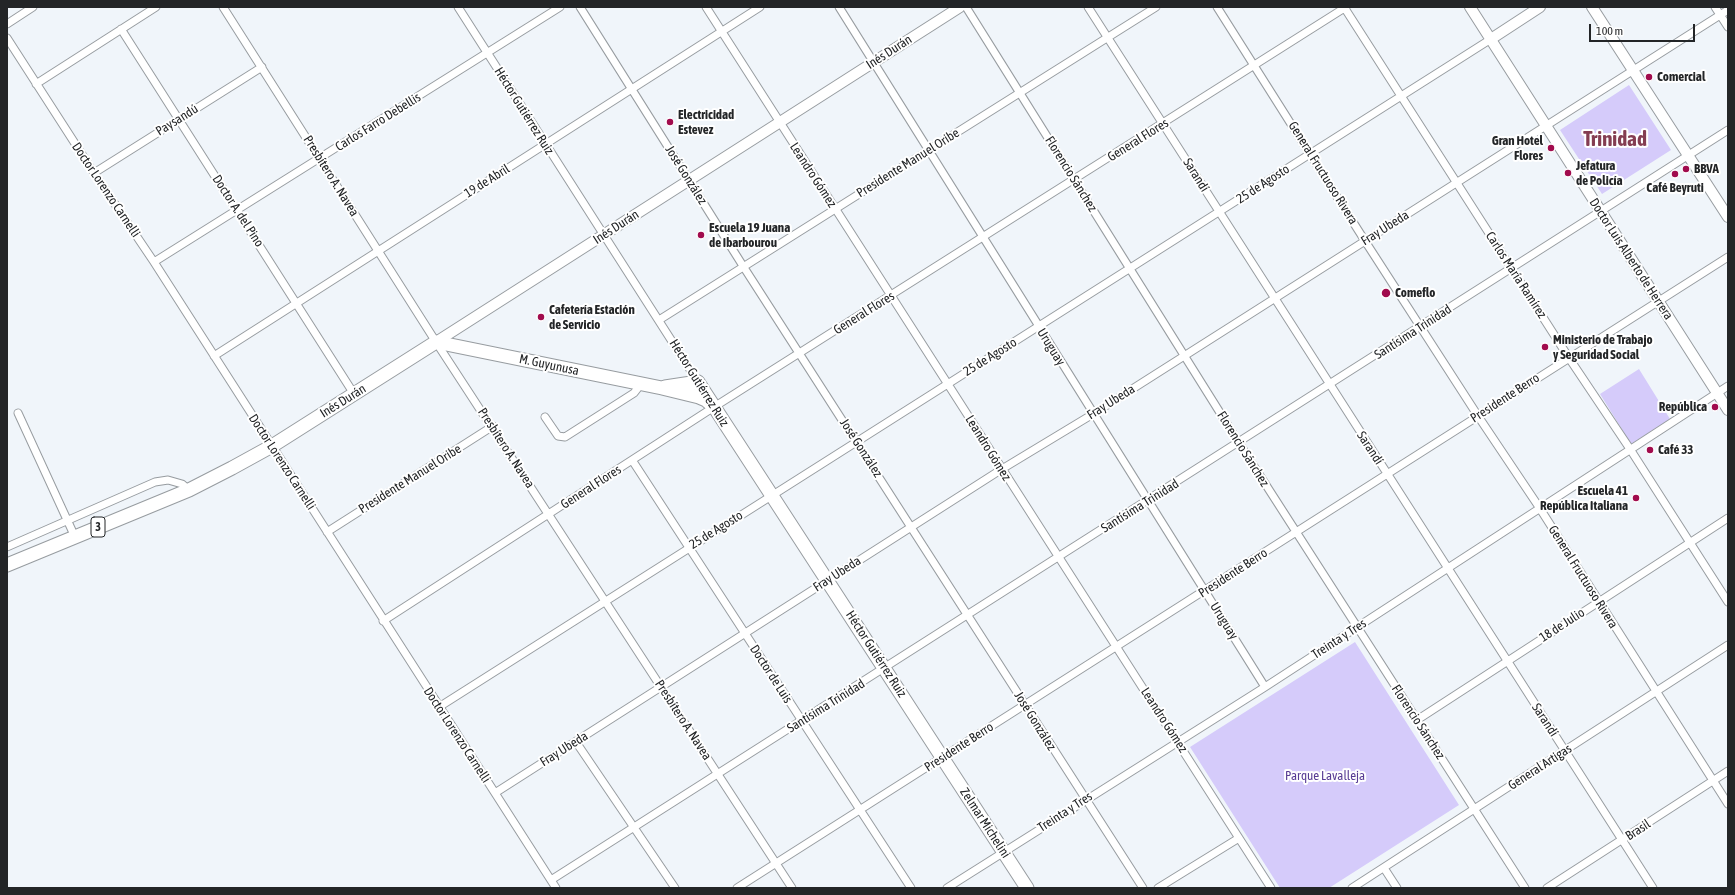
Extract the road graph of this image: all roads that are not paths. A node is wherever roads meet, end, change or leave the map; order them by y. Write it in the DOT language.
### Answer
graph roads {
  1 [pos="33,7"];
  2 [pos="156,7"];
  3 [pos="223,7"];
  4 [pos="458,7"];
  5 [pos="560,7"];
  6 [pos="580,7"];
  7 [pos="706,7"];
  8 [pos="760,7"];
  9 [pos="839,7"];
  10 [pos="960,7"];
  11 [pos="966,7"];
  12 [pos="1088,7"];
  13 [pos="1156,7"];
  14 [pos="1217,7"];
  15 [pos="1345,7"];
  16 [pos="1470,7"];
  17 [pos="1540,7"];
  18 [pos="1592,7"];
  19 [pos="1715,7"];
  20 [pos="1728,10"];
  21 [pos="1720,15"];
  22 [pos="7,24"];
  23 [pos="1728,27"];
  24 [pos="121,29"];
  25 [pos="722,32"];
  26 [pos="7,38"];
  27 [pos="1108,38"];
  28 [pos="1491,39"];
  29 [pos="487,53"];
  30 [pos="874,62"];
  31 [pos="1255,66"];
  32 [pos="262,67"];
  33 [pos="1633,71"];
  34 [pos="36,84"];
  35 [pos="632,88"];
  36 [pos="1020,92"];
  37 [pos="1402,96"];
  38 [pos="178,119"];
  39 [pos="779,122"];
  40 [pos="1164,124"];
  41 [pos="1546,126"];
  42 [pos="1728,130"];
  43 [pos="545,144"];
  44 [pos="928,150"];
  45 [pos="1311,153"];
  46 [pos="1688,156"];
  47 [pos="320,159"];
  48 [pos="94,173"];
  49 [pos="690,180"];
  50 [pos="1075,180"];
  51 [pos="1457,183"];
  52 [pos="835,209"];
  53 [pos="238,211"];
  54 [pos="1219,212"];
  55 [pos="1601,212"];
  56 [pos="1728,217"];
  57 [pos="603,235"];
  58 [pos="983,237"];
  59 [pos="1365,241"];
  60 [pos="378,251"];
  61 [pos="1728,257"];
  62 [pos="154,262"];
  63 [pos="743,266"];
  64 [pos="1130,268"];
  65 [pos="1512,268"];
  66 [pos="891,295"];
  67 [pos="1274,299"];
  68 [pos="1658,301"];
  69 [pos="297,304"];
  70 [pos="659,320"];
  71 [pos="1039,326"];
  72 [pos="1421,327"];
  73 [pos="436,342"];
  74 [pos="799,354"];
  75 [pos="214,356"];
  76 [pos="1184,356"];
  77 [pos="1569,358"];
  78 [pos="698,382"];
  79 [pos="641,384"];
  80 [pos="948,384"];
  81 [pos="1330,385"];
  82 [pos="1728,386"];
  83 [pos="662,388"];
  84 [pos="1717,393"];
  85 [pos="354,394"];
  86 [pos="686,394"];
  87 [pos="714,407"];
  88 [pos="1728,410"];
  89 [pos="18,413"];
  90 [pos="1093,414"];
  91 [pos="1478,416"];
  92 [pos="546,417"];
  93 [pos="493,426"];
  94 [pos="856,441"];
  95 [pos="1239,443"];
  96 [pos="272,446"];
  97 [pos="1630,449"];
  98 [pos="632,460"];
  99 [pos="1002,469"];
  100 [pos="1387,474"];
  101 [pos="189,490"];
  102 [pos="772,495"];
  103 [pos="1148,501"];
  104 [pos="1539,507"];
  105 [pos="549,514"];
  106 [pos="1728,518"];
  107 [pos="68,521"];
  108 [pos="911,527"];
  109 [pos="327,532"];
  110 [pos="1296,533"];
  111 [pos="75,537"];
  112 [pos="1690,543"];
  113 [pos="7,546"];
  114 [pos="689,547"];
  115 [pos="1059,557"];
  116 [pos="7,565"];
  117 [pos="1447,568"];
  118 [pos="828,581"];
  119 [pos="1205,591"];
  120 [pos="606,601"];
  121 [pos="1598,601"];
  122 [pos="1728,602"];
  123 [pos="968,616"];
  124 [pos="383,621"];
  125 [pos="1357,627"];
  126 [pos="745,634"];
  127 [pos="1728,646"];
  128 [pos="1117,647"];
  129 [pos="1506,661"];
  130 [pos="885,668"];
  131 [pos="662,687"];
  132 [pos="1265,687"];
  133 [pos="1656,692"];
  134 [pos="1025,705"];
  135 [pos="439,707"];
  136 [pos="1417,720"];
  137 [pos="802,721"];
  138 [pos="1177,741"];
  139 [pos="576,742"];
  140 [pos="1565,751"];
  141 [pos="943,758"];
  142 [pos="1728,772"];
  143 [pos="718,774"];
  144 [pos="1713,781"];
  145 [pos="495,793"];
  146 [pos="1085,800"];
  147 [pos="1728,804"];
  148 [pos="860,810"];
  149 [pos="1475,810"];
  150 [pos="634,828"];
  151 [pos="1239,838"];
  152 [pos="1622,840"];
  153 [pos="1004,851"];
  154 [pos="776,863"];
  155 [pos="1384,868"];
  156 [pos="551,880"];
  157 [pos="556,888"];
  158 [pos="675,888"];
  159 [pos="737,888"];
  160 [pos="792,888"];
  161 [pos="910,888"];
  162 [pos="947,888"];
  163 [pos="1028,888"];
  164 [pos="1143,888"];
  165 [pos="1158,888"];
  166 [pos="1271,888"];
  167 [pos="1352,888"];
  168 [pos="1397,888"];
  169 [pos="1525,888"];
  170 [pos="1547,888"];
  171 [pos="1653,888"];
  1 -- 22 [label="street"];
  2 -- 24 [label="street"];
  3 -- 32 [label="street, Presbítero A. Navea"];
  4 -- 29 [label="street, Héctor Gutiérrez Ruiz"];
  5 -- 29 [label="street, Carlos Farro Debellis"];
  6 -- 35 [label="street, José González"];
  7 -- 25 [label="street, Leandro Gómez"];
  8 -- 25 [label="street, 19 de Abril"];
  9 -- 30 [label="street, Uruguay"];
  10 -- 30 [label="street, Inés Durán"];
  11 -- 36 [label="street, Florencio Sánchez"];
  12 -- 27 [label="street, Sarandí"];
  13 -- 27 [label="street, Presidente Manuel Oribe"];
  14 -- 31 [label="street, General Fructuoso Rivera"];
  15 -- 31 [label="street, General Flores"];
  15 -- 37 [label="street, Carlos María Ramírez"];
  16 -- 28 [label="street, Doctor Luis Alberto de Herrera"];
  17 -- 28 [label="street, 25 de Agosto"];
  18 -- 33 [label="street"];
  19 -- 21 [label="street"];
  20 -- 21 [label="street, Fray Ubeda"];
  21 -- 23 [label="street"];
  21 -- 33 [label="street, Fray Ubeda"];
  24 -- 34 [label="street"];
  24 -- 38 [label="street, Doctor A. del Pino"];
  25 -- 35 [label="street, 19 de Abril"];
  25 -- 39 [label="street, Leandro Gómez"];
  26 -- 34 [label="street, Doctor Lorenzo Carnelli"];
  27 -- 36 [label="street, Presidente Manuel Oribe"];
  27 -- 40 [label="street, Sarandí"];
  28 -- 37 [label="street, 25 de Agosto"];
  28 -- 41 [label="street, Doctor Luis Alberto de Herrera"];
  29 -- 43 [label="street, Héctor Gutiérrez Ruiz"];
  29 -- 47 [label="street, Carlos Farro Debellis"];
  30 -- 39 [label="street, Inés Durán"];
  30 -- 44 [label="street, Uruguay"];
  31 -- 40 [label="street, General Flores"];
  31 -- 45 [label="street, General Fructuoso Rivera"];
  32 -- 38 [label="street, Paysandú"];
  32 -- 47 [label="street, Presbítero A. Navea"];
  33 -- 41 [label="street, Fray Ubeda"];
  33 -- 46 [label="street"];
  34 -- 48 [label="street, Doctor Lorenzo Carnelli"];
  35 -- 43 [label="street, 19 de Abril"];
  35 -- 49 [label="street, José González"];
  36 -- 44 [label="street, Presidente Manuel Oribe"];
  36 -- 50 [label="street, Florencio Sánchez"];
  37 -- 45 [label="street, 25 de Agosto"];
  37 -- 51 [label="street, Carlos María Ramírez"];
  38 -- 48 [label="street, Paysandú"];
  38 -- 53 [label="street, Doctor A. del Pino"];
  39 -- 49 [label="street, Inés Durán"];
  39 -- 52 [label="street, Leandro Gómez"];
  40 -- 50 [label="street, General Flores"];
  40 -- 54 [label="street, Sarandí"];
  41 -- 51 [label="street, Fray Ubeda"];
  41 -- 55 [label="street, Doctor Luis Alberto de Herrera"];
  42 -- 46 [label="street, Santísima Trinidad"];
  43 -- 57 [label="street, Héctor Gutiérrez Ruiz"];
  43 -- 60 [label="street, 19 de Abril"];
  44 -- 52 [label="street, Presidente Manuel Oribe"];
  44 -- 58 [label="street, Uruguay"];
  45 -- 54 [label="street, 25 de Agosto"];
  45 -- 59 [label="street, General Fructuoso Rivera"];
  46 -- 55 [label="street, Santísima Trinidad"];
  46 -- 56 [label="street"];
  47 -- 53 [label="street, Carlos Farro Debellis"];
  47 -- 60 [label="street, Presbítero A. Navea"];
  48 -- 62 [label="street, Doctor Lorenzo Carnelli"];
  49 -- 57 [label="street, Inés Durán"];
  49 -- 63 [label="street, José González"];
  50 -- 58 [label="street, General Flores"];
  50 -- 64 [label="street, Florencio Sánchez"];
  51 -- 59 [label="street, Fray Ubeda"];
  51 -- 65 [label="street, Carlos María Ramírez"];
  52 -- 63 [label="street, Presidente Manuel Oribe"];
  52 -- 66 [label="street, Leandro Gómez"];
  53 -- 62 [label="street, Carlos Farro Debellis"];
  53 -- 69 [label="street, Doctor A. del Pino"];
  54 -- 64 [label="street, 25 de Agosto"];
  54 -- 67 [label="street, Sarandí"];
  55 -- 65 [label="street, Santísima Trinidad"];
  55 -- 68 [label="street, Doctor Luis Alberto de Herrera"];
  57 -- 70 [label="street, Héctor Gutiérrez Ruiz"];
  57 -- 73 [label="street, Inés Durán"];
  58 -- 66 [label="street, General Flores"];
  58 -- 71 [label="street, Uruguay"];
  59 -- 67 [label="street, Fray Ubeda"];
  59 -- 72 [label="street, General Fructuoso Rivera"];
  60 -- 69 [label="street, 19 de Abril"];
  60 -- 73 [label="street, Presbítero A. Navea"];
  61 -- 68 [label="street, Presidente Berro"];
  62 -- 75 [label="street, Doctor Lorenzo Carnelli"];
  63 -- 70 [label="street, Presidente Manuel Oribe"];
  63 -- 74 [label="street, José González"];
  64 -- 71 [label="street, 25 de Agosto"];
  64 -- 76 [label="street, Florencio Sánchez"];
  65 -- 72 [label="street, Santísima Trinidad"];
  65 -- 77 [label="street, Carlos María Ramírez"];
  66 -- 74 [label="street, General Flores"];
  66 -- 80 [label="street, Leandro Gómez"];
  67 -- 76 [label="street, Fray Ubeda"];
  67 -- 81 [label="street, Sarandí"];
  68 -- 77 [label="street, Presidente Berro"];
  68 -- 84 [label="street, Doctor Luis Alberto de Herrera"];
  69 -- 75 [label="street, 19 de Abril"];
  69 -- 85 [label="street, Doctor A. del Pino"];
  70 -- 78 [label="street, Héctor Gutiérrez Ruiz"];
  71 -- 80 [label="street, 25 de Agosto"];
  71 -- 90 [label="street, Uruguay"];
  72 -- 81 [label="street, Santísima Trinidad"];
  72 -- 91 [label="street, General Fructuoso Rivera"];
  73 -- 79 [label="highway, M. Guyunusa"];
  73 -- 85 [label="highway, Inés Durán"];
  73 -- 93 [label="street, Presbítero A. Navea"];
  74 -- 87 [label="street, General Flores"];
  74 -- 94 [label="street, José González"];
  75 -- 96 [label="street, Doctor Lorenzo Carnelli"];
  76 -- 90 [label="street, Fray Ubeda"];
  76 -- 95 [label="street, Florencio Sánchez"];
  77 -- 91 [label="street, Presidente Berro"];
  77 -- 97 [label="street, Carlos María Ramírez"];
  78 -- 83 [label="highway, M. Guyunusa"];
  78 -- 86 [label="highway"];
  78 -- 87 [label="highway, Héctor Gutiérrez Ruiz"];
  79 -- 83 [label="highway, M. Guyunusa"];
  79 -- 92 [label="street"];
  80 -- 94 [label="street, 25 de Agosto"];
  80 -- 99 [label="street, Leandro Gómez"];
  81 -- 95 [label="street, Santísima Trinidad"];
  81 -- 100 [label="street, Sarandí"];
  82 -- 84 [label="street, Treinta y Tres"];
  83 -- 86 [label="highway, M. Guyunusa"];
  84 -- 88 [label="street, Doctor Luis Alberto de Herrera"];
  84 -- 97 [label="street, Treinta y Tres"];
  85 -- 96 [label="highway, Inés Durán"];
  86 -- 87 [label="highway, M. Guyunusa"];
  87 -- 98 [label="street, General Flores"];
  87 -- 102 [label="highway, Héctor Gutiérrez Ruiz"];
  89 -- 107 [label="street"];
  90 -- 99 [label="street, Fray Ubeda"];
  90 -- 103 [label="street, Uruguay"];
  91 -- 100 [label="street, Presidente Berro"];
  91 -- 104 [label="street, General Fructuoso Rivera"];
  93 -- 105 [label="street, Presbítero A. Navea"];
  93 -- 109 [label="street, Presidente Manuel Oribe"];
  94 -- 102 [label="street, 25 de Agosto"];
  94 -- 108 [label="street, José González"];
  95 -- 103 [label="street, Santísima Trinidad"];
  95 -- 110 [label="street, Florencio Sánchez"];
  96 -- 101 [label="highway, Inés Durán"];
  96 -- 109 [label="street, Doctor Lorenzo Carnelli"];
  97 -- 104 [label="street, Treinta y Tres"];
  97 -- 112 [label="street, Carlos María Ramírez"];
  98 -- 105 [label="street, General Flores"];
  98 -- 114 [label="street, Doctor de Luis"];
  99 -- 108 [label="street, Fray Ubeda"];
  99 -- 115 [label="street, Leandro Gómez"];
  100 -- 110 [label="street, Presidente Berro"];
  100 -- 117 [label="street, Sarandí"];
  101 -- 107 [label="street"];
  101 -- 111 [label="highway, 3"];
  102 -- 114 [label="street, 25 de Agosto"];
  102 -- 118 [label="highway, Héctor Gutiérrez Ruiz"];
  103 -- 115 [label="street, Santísima Trinidad"];
  103 -- 119 [label="street, Uruguay"];
  104 -- 117 [label="street, Treinta y Tres"];
  104 -- 121 [label="street, General Fructuoso Rivera"];
  105 -- 120 [label="street, Presbítero A. Navea"];
  105 -- 124 [label="street, General Flores"];
  106 -- 112 [label="street, 18 de Julio"];
  107 -- 111 [label="street"];
  107 -- 113 [label="street"];
  108 -- 118 [label="street, Fray Ubeda"];
  108 -- 123 [label="street, José González"];
  109 -- 124 [label="street, Doctor Lorenzo Carnelli"];
  110 -- 119 [label="street, Presidente Berro"];
  110 -- 125 [label="street, Florencio Sánchez"];
  111 -- 116 [label="highway, 3"];
  112 -- 121 [label="street, 18 de Julio"];
  112 -- 122 [label="street, Carlos María Ramírez"];
  114 -- 120 [label="street, 25 de Agosto"];
  114 -- 126 [label="street, Doctor de Luis"];
  115 -- 123 [label="street, Santísima Trinidad"];
  115 -- 128 [label="street, Leandro Gómez"];
  117 -- 125 [label="street, Treinta y Tres"];
  117 -- 129 [label="street, Sarandí"];
  118 -- 126 [label="street, Fray Ubeda"];
  118 -- 130 [label="highway, Héctor Gutiérrez Ruiz"];
  119 -- 128 [label="street, Presidente Berro"];
  119 -- 132 [label="street, Uruguay"];
  120 -- 131 [label="street, Presbítero A. Navea"];
  120 -- 135 [label="street, 25 de Agosto"];
  121 -- 129 [label="street, 18 de Julio"];
  121 -- 133 [label="street, General Fructuoso Rivera"];
  123 -- 130 [label="street, Santísima Trinidad"];
  123 -- 134 [label="street, José González"];
  124 -- 135 [label="street, Doctor Lorenzo Carnelli"];
  125 -- 132 [label="street, Treinta y Tres"];
  125 -- 136 [label="street, Florencio Sánchez"];
  126 -- 131 [label="street, Fray Ubeda"];
  126 -- 137 [label="street, Doctor de Luis"];
  127 -- 133 [label="street, General Artigas"];
  128 -- 134 [label="street, Presidente Berro"];
  128 -- 138 [label="street, Leandro Gómez"];
  129 -- 136 [label="street, 18 de Julio"];
  129 -- 140 [label="street, Sarandí"];
  130 -- 137 [label="street, Santísima Trinidad"];
  130 -- 141 [label="highway, Héctor Gutiérrez Ruiz"];
  131 -- 139 [label="street, Fray Ubeda"];
  131 -- 143 [label="street, Presbítero A. Navea"];
  132 -- 138 [label="street, Treinta y Tres"];
  133 -- 140 [label="street, General Artigas"];
  133 -- 144 [label="street, General Fructuoso Rivera"];
  134 -- 141 [label="street, Presidente Berro"];
  134 -- 146 [label="street, José González"];
  135 -- 145 [label="street, Doctor Lorenzo Carnelli"];
  136 -- 149 [label="street, Florencio Sánchez"];
  137 -- 143 [label="street, Santísima Trinidad"];
  137 -- 148 [label="street, Doctor de Luis"];
  138 -- 146 [label="street, Treinta y Tres"];
  138 -- 151 [label="street, Leandro Gómez"];
  139 -- 145 [label="street, Fray Ubeda"];
  139 -- 150 [label="street"];
  140 -- 149 [label="street, General Artigas"];
  140 -- 152 [label="street, Sarandí"];
  141 -- 148 [label="street, Presidente Berro"];
  141 -- 153 [label="highway, Zelmar Michelini"];
  142 -- 144 [label="street, Brasil"];
  143 -- 150 [label="street, Santísima Trinidad"];
  143 -- 154 [label="street, Presbítero A. Navea"];
  144 -- 147 [label="street, General Fructuoso Rivera"];
  144 -- 152 [label="street, Brasil"];
  145 -- 156 [label="street, Doctor Lorenzo Carnelli"];
  146 -- 153 [label="street, Treinta y Tres"];
  146 -- 164 [label="street, José González"];
  148 -- 154 [label="street, Presidente Berro"];
  148 -- 161 [label="street, Doctor de Luis"];
  149 -- 155 [label="street, General Artigas"];
  149 -- 169 [label="street, Florencio Sánchez"];
  150 -- 156 [label="street, Santísima Trinidad"];
  150 -- 158 [label="street"];
  151 -- 165 [label="street"];
  151 -- 166 [label="street, Leandro Gómez"];
  152 -- 170 [label="street, Brasil"];
  152 -- 171 [label="street, Sarandí"];
  153 -- 162 [label="street, Treinta y Tres"];
  153 -- 163 [label="highway, Zelmar Michelini"];
  154 -- 159 [label="street, Presidente Berro"];
  154 -- 160 [label="street, Presbítero A. Navea"];
  155 -- 167 [label="street, General Artigas"];
  155 -- 168 [label="street"];
  156 -- 157 [label="street, Doctor Lorenzo Carnelli"];
}
